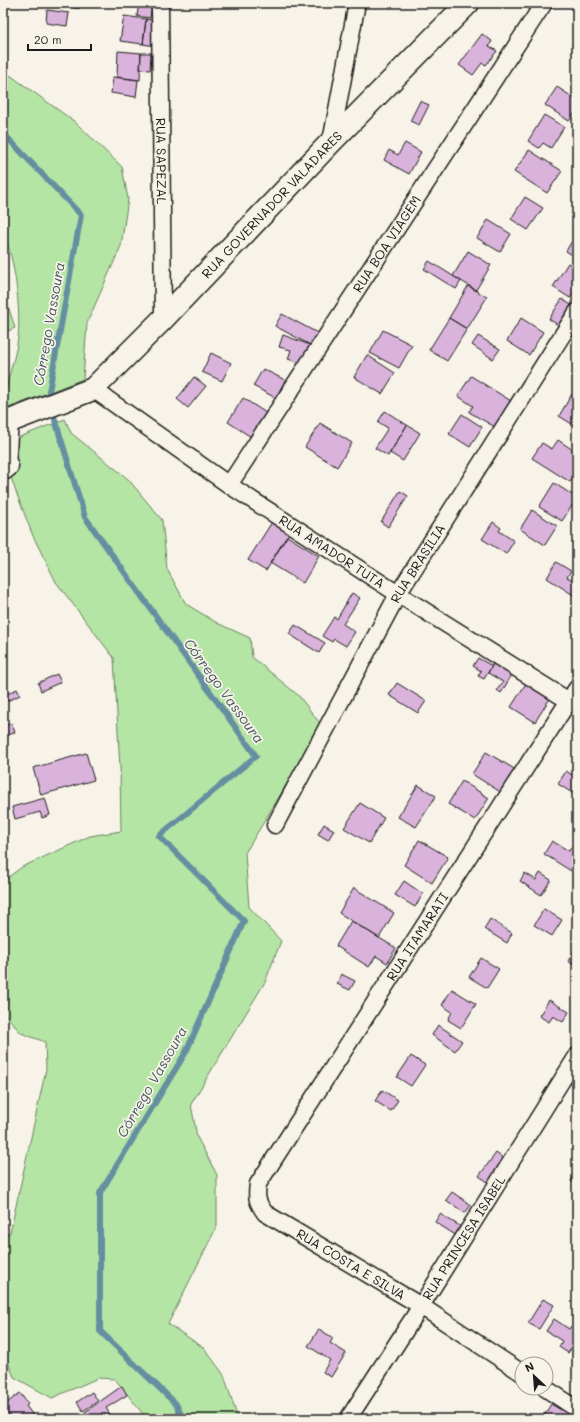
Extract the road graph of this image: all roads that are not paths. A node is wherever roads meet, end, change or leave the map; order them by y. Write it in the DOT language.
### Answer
graph roads {
  1 [pos="160,3"];
  2 [pos="357,3"];
  3 [pos="468,3"];
  4 [pos="544,3"];
  5 [pos="331,142"];
  6 [pos="577,312"];
  7 [pos="163,319"];
  8 [pos="93,389"];
  9 [pos="5,424"];
  10 [pos="5,468"];
  11 [pos="229,485"];
  12 [pos="398,594"];
  13 [pos="574,698"];
  14 [pos="275,825"];
  15 [pos="577,1056"];
  16 [pos="258,1184"];
  17 [pos="421,1306"];
  18 [pos="514,1368"];
  19 [pos="554,1394"];
  20 [pos="577,1409"];
  21 [pos="348,1419"];
  1 -- 7 [label="street, RUA SAPEZAL"];
  2 -- 5 [label="street"];
  3 -- 5 [label="street, RUA GOVERNADOR VALADARES"];
  4 -- 11 [label="street, RUA BOA VIAGEM"];
  5 -- 7 [label="street, RUA GOVERNADOR VALADARES"];
  6 -- 12 [label="street, RUA BRASÍLIA"];
  7 -- 8 [label="street, RUA GOVERNADOR VALADARES"];
  8 -- 9 [label="street, RUA GOVERNADOR VALADARES"];
  8 -- 11 [label="street, RUA AMADOR TUTA"];
  9 -- 10 [label="street"];
  11 -- 12 [label="street, RUA AMADOR TUTA"];
  12 -- 13 [label="street, RUA AMADOR TUTA"];
  12 -- 14 [label="street, RUA BRASÍLIA"];
  13 -- 16 [label="street, RUA ITAMARATI"];
  15 -- 17 [label="street, RUA PRINCESA ISABEL"];
  16 -- 17 [label="street, RUA COSTA E SILVA"];
  17 -- 18 [label="street, RUA COSTA E SILVA"];
  17 -- 21 [label="street, RUA PRINCESA ISABEL"];
  19 -- 20 [label="street"];
}
